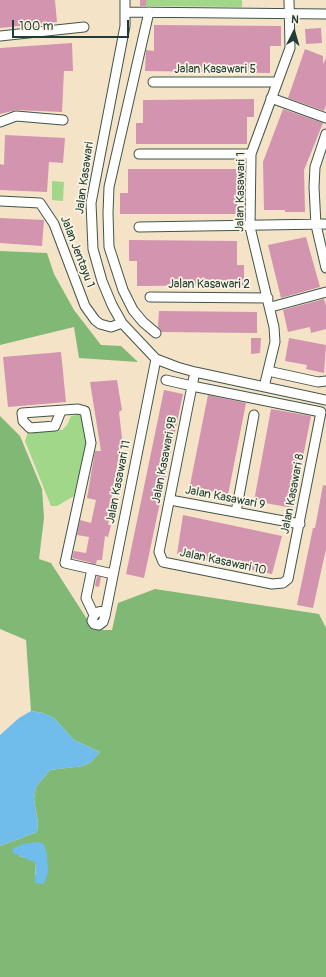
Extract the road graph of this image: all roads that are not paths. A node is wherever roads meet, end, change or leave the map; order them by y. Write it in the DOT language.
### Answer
graph roads {
  1 [pos="125,0"];
  2 [pos="289,0"];
  3 [pos="126,12"];
  4 [pos="149,12"];
  5 [pos="289,14"];
  6 [pos="326,14"];
  7 [pos="84,26"];
  8 [pos="0,36"];
  9 [pos="153,82"];
  10 [pos="276,82"];
  11 [pos="271,98"];
  12 [pos="326,118"];
  13 [pos="64,120"];
  14 [pos="0,122"];
  15 [pos="326,134"];
  16 [pos="139,154"];
  17 [pos="251,154"];
  18 [pos="0,201"];
  19 [pos="326,224"];
  20 [pos="316,226"];
  21 [pos="140,227"];
  22 [pos="250,227"];
  23 [pos="326,268"];
  24 [pos="326,292"];
  25 [pos="150,297"];
  26 [pos="270,302"];
  27 [pos="122,323"];
  28 [pos="156,333"];
  29 [pos="156,359"];
  30 [pos="268,371"];
  31 [pos="195,372"];
  32 [pos="166,380"];
  33 [pos="325,382"];
  34 [pos="192,386"];
  35 [pos="264,387"];
  36 [pos="326,400"];
  37 [pos="61,411"];
  38 [pos="254,415"];
  39 [pos="170,500"];
  40 [pos="236,512"];
  41 [pos="300,524"];
  42 [pos="159,552"];
  43 [pos="92,569"];
  44 [pos="113,574"];
  45 [pos="288,579"];
  1 -- 3 [label="street, Jalan Kasawari"];
  2 -- 5 [label="street, Jalan Kasawari 1"];
  3 -- 4 [label="street"];
  3 -- 27 [label="street, Jalan Kasawari"];
  4 -- 5 [label="street"];
  4 -- 28 [label="street"];
  5 -- 6 [label="street"];
  5 -- 10 [label="street, Jalan Kasawari 1"];
  7 -- 8 [label="street"];
  9 -- 10 [label="street, Jalan Kasawari 5"];
  10 -- 11 [label="street, Jalan Kasawari 1"];
  11 -- 12 [label="street"];
  11 -- 17 [label="street, Jalan Kasawari 1"];
  13 -- 14 [label="street"];
  15 -- 20 [label="street"];
  16 -- 17 [label="street"];
  17 -- 22 [label="street, Jalan Kasawari 1"];
  18 -- 27 [label="street, Jalan Jentayu 1"];
  19 -- 20 [label="street"];
  20 -- 22 [label="street"];
  20 -- 23 [label="street"];
  21 -- 22 [label="street"];
  22 -- 26 [label="street, Jalan Kasawari 1"];
  24 -- 26 [label="street, Jalan Kasawari 2"];
  25 -- 26 [label="street, Jalan Kasawari 2"];
  26 -- 30 [label="street, Jalan Kasawari 1"];
  27 -- 29 [label="street, Jalan Kasawari"];
  29 -- 31 [label="street, Jalan Kasawari"];
  29 -- 44 [label="street, Jalan Kasawari 11"];
  30 -- 33 [label="street"];
  30 -- 35 [label="street, Jalan Kasawari 1"];
  31 -- 34 [label="street, Jalan Kasawari 9B"];
  31 -- 35 [label="street, Jalan Kasawari"];
  32 -- 34 [label="street"];
  34 -- 39 [label="street, Jalan Kasawari 9B"];
  34 -- 41 [label="street, Jalan Kasawari 8"];
  35 -- 36 [label="street, Jalan Kasawari"];
  37 -- 43 [label="street"];
  38 -- 40 [label="street"];
  39 -- 40 [label="street, Jalan Kasawari 9"];
  39 -- 42 [label="street, Jalan Kasawari 9B"];
  40 -- 41 [label="street, Jalan Kasawari 9"];
  41 -- 45 [label="street, Jalan Kasawari 8"];
  42 -- 45 [label="street, Jalan Kasawari 10"];
  43 -- 44 [label="street"];
  43 -- 44 [label="street, Jalan Kasawari 11"];
}
